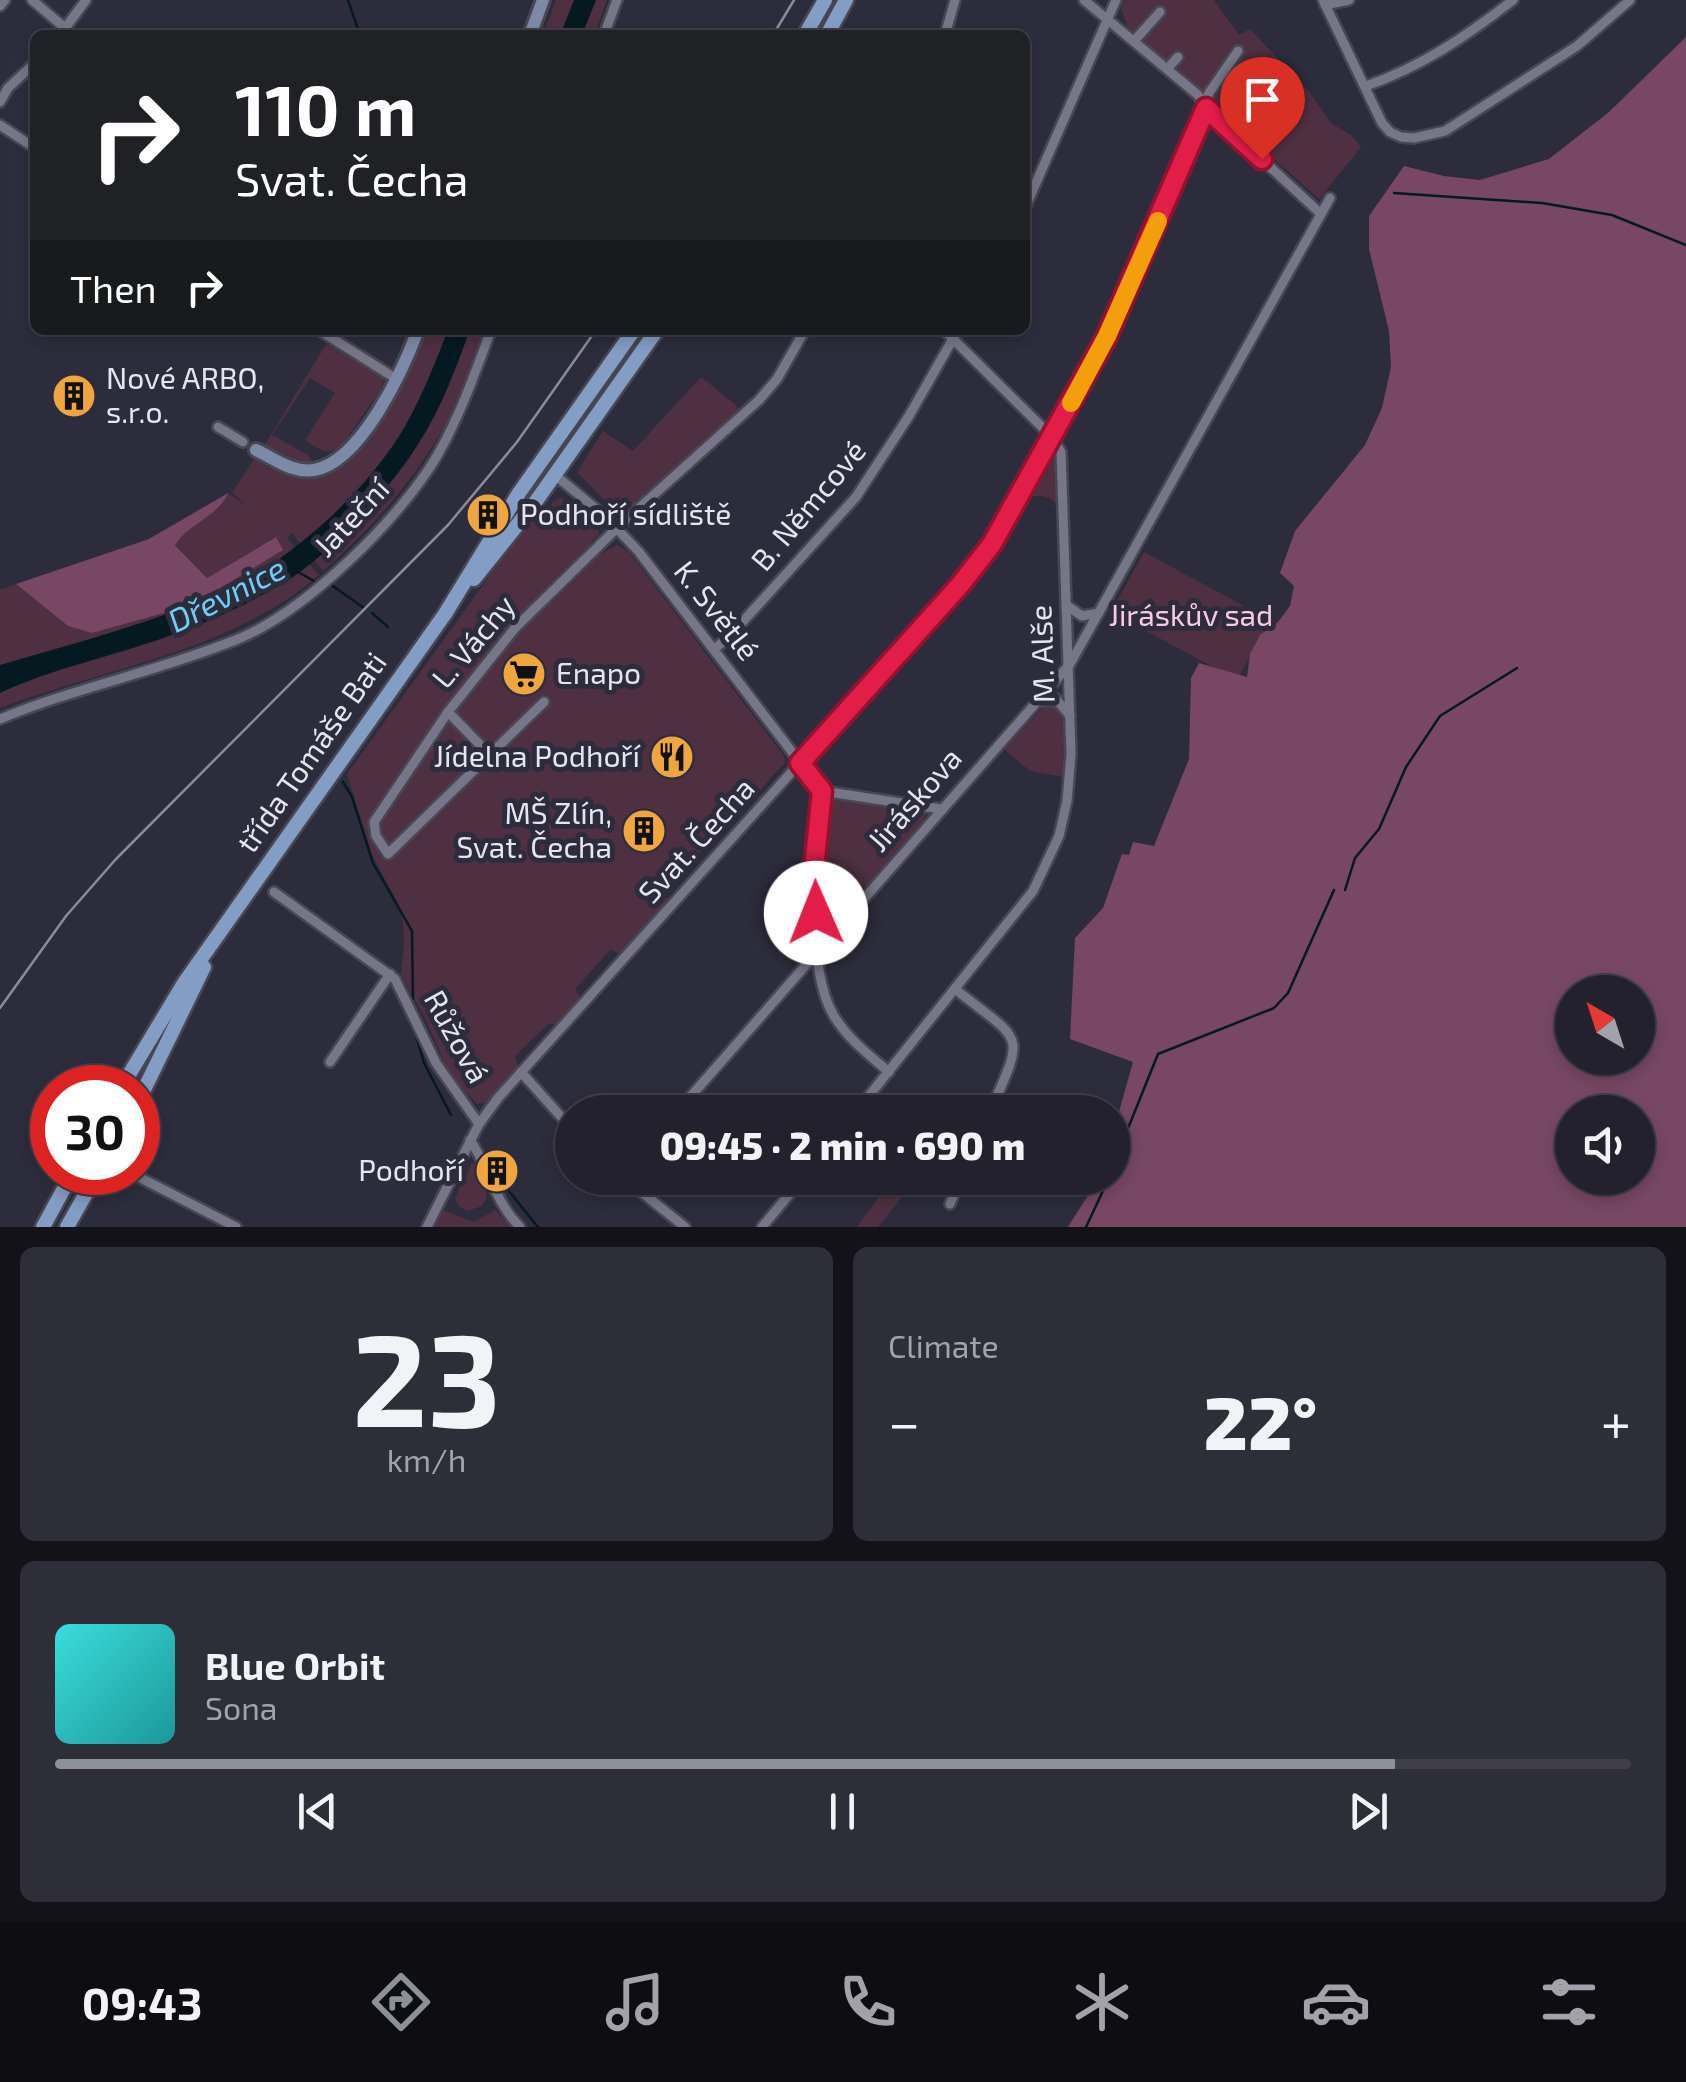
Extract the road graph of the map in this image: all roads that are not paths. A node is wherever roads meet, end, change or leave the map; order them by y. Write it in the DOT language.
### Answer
graph roads {
  1 [pos="5,0"];
  2 [pos="32,0"];
  3 [pos="86,0"];
  4 [pos="543,0"];
  5 [pos="617,0"];
  6 [pos="824,0"];
  7 [pos="846,0"];
  8 [pos="955,0"];
  9 [pos="1084,0"];
  10 [pos="1116,0"];
  11 [pos="1349,0"];
  12 [pos="1512,0"];
  13 [pos="1630,0"];
  14 [pos="1324,2"];
  15 [pos="0,6"];
  16 [pos="1160,12"];
  17 [pos="1108,19"];
  18 [pos="60,30"];
  19 [pos="64,30"];
  20 [pos="532,30"];
  21 [pos="606,30"];
  22 [pos="808,30"];
  23 [pos="830,30"];
  24 [pos="946,30"];
  25 [pos="1134,41"];
  26 [pos="1238,52"];
  27 [pos="1178,57"];
  28 [pos="30,66"];
  29 [pos="1167,69"];
  30 [pos="4,84"];
  31 [pos="1366,86"];
  32 [pos="0,102"];
  33 [pos="1206,108"];
  34 [pos="0,125"];
  35 [pos="30,144"];
  36 [pos="1030,197"];
  37 [pos="1330,198"];
  38 [pos="1320,214"];
  39 [pos="327,335"];
  40 [pos="416,335"];
  41 [pos="489,335"];
  42 [pos="630,335"];
  43 [pos="654,335"];
  44 [pos="802,335"];
  45 [pos="954,335"];
  46 [pos="956,335"];
  47 [pos="398,380"];
  48 [pos="218,427"];
  49 [pos="1052,437"];
  50 [pos="243,442"];
  51 [pos="256,450"];
  52 [pos="539,463"];
  53 [pos="556,475"];
  54 [pos="617,528"];
  55 [pos="1066,606"];
  56 [pos="1100,613"];
  57 [pos="445,614"];
  58 [pos="714,650"];
  59 [pos="1070,664"];
  60 [pos="544,702"];
  61 [pos="1035,703"];
  62 [pos="448,712"];
  63 [pos="1071,718"];
  64 [pos="0,719"];
  65 [pos="489,754"];
  66 [pos="800,763"];
  67 [pos="822,791"];
  68 [pos="941,810"];
  69 [pos="274,892"];
  70 [pos="224,926"];
  71 [pos="818,949"];
  72 [pos="390,974"];
  73 [pos="955,989"];
  74 [pos="330,1062"];
  75 [pos="135,1065"];
  76 [pos="156,1065"];
  77 [pos="522,1072"];
  78 [pos="888,1072"];
  79 [pos="692,1095"];
  80 [pos="870,1095"];
  81 [pos="998,1095"];
  82 [pos="555,1110"];
  83 [pos="475,1132"];
  84 [pos="160,1188"];
  85 [pos="60,1195"];
  86 [pos="85,1195"];
  87 [pos="645,1195"];
  88 [pos="789,1195"];
  89 [pos="954,1195"];
  90 [pos="950,1204"];
  91 [pos="234,1226"];
  92 [pos="43,1227"];
  93 [pos="67,1227"];
  94 [pos="427,1227"];
  95 [pos="520,1227"];
  96 [pos="685,1227"];
  97 [pos="762,1227"];
  1 -- 15 [label="street"];
  2 -- 18 [label="street"];
  3 -- 19 [label="street"];
  4 -- 20 [label="street"];
  5 -- 21 [label="street"];
  6 -- 22 [label="main road"];
  7 -- 23 [label="main road"];
  8 -- 24 [label="street"];
  9 -- 17 [label="street"];
  10 -- 17 [label="street"];
  11 -- 14 [label="street"];
  12 -- 31 [label="street"];
  13 -- 31 [label="street"];
  14 -- 31 [label="street"];
  16 -- 25 [label="street"];
  17 -- 25 [label="street"];
  17 -- 36 [label="street"];
  25 -- 29 [label="street"];
  26 -- 33 [label="street, Svat. Čecha"];
  27 -- 29 [label="street"];
  28 -- 30 [label="street"];
  29 -- 33 [label="street"];
  30 -- 32 [label="street"];
  33 -- 38 [label="street"];
  33 -- 49 [label="street, Svat. Čecha"];
  34 -- 35 [label="street"];
  37 -- 38 [label="street, Jiráskova"];
  38 -- 56 [label="street, Jiráskova"];
  39 -- 47 [label="street"];
  40 -- 47 [label="street"];
  41 -- 64 [label="street, Jateční"];
  42 -- 52 [label="main road, třída Tomáše Bati"];
  43 -- 53 [label="main road, třída Tomáše Bati"];
  44 -- 54 [label="street, L. Váchy"];
  45 -- 58 [label="street, B. Němcové"];
  46 -- 49 [label="street"];
  47 -- 51 [label="street"];
  48 -- 50 [label="street"];
  49 -- 55 [label="street, M. Alše"];
  49 -- 66 [label="street, Svat. Čecha"];
  52 -- 53 [label="main road"];
  52 -- 57 [label="main road, třída Tomáše Bati"];
  53 -- 54 [label="street, K. Světlé"];
  53 -- 57 [label="main road, třída Tomáše Bati"];
  54 -- 58 [label="street, K. Světlé"];
  54 -- 62 [label="street, L. Váchy"];
  55 -- 56 [label="street"];
  55 -- 59 [label="street, M. Alše"];
  56 -- 59 [label="street, Jiráskova"];
  57 -- 70 [label="main road, třída Tomáše Bati"];
  58 -- 66 [label="street, K. Světlé"];
  59 -- 61 [label="street, Jiráskova"];
  59 -- 63 [label="street, M. Alše"];
  60 -- 65 [label="street, L. Váchy"];
  61 -- 63 [label="street"];
  61 -- 68 [label="street, Jiráskova"];
  62 -- 65 [label="street"];
  62 -- 65 [label="street, L. Váchy"];
  63 -- 73 [label="street, M. Alše"];
  66 -- 67 [label="street, K. Světlé"];
  66 -- 77 [label="street, Svat. Čecha"];
  67 -- 68 [label="street"];
  67 -- 71 [label="street"];
  68 -- 71 [label="street, Jiráskova"];
  69 -- 72 [label="street, Růžová"];
  70 -- 75 [label="main road, třída Tomáše Bati"];
  70 -- 76 [label="main road, třída Tomáše Bati"];
  71 -- 78 [label="street"];
  71 -- 79 [label="street, Jiráskova"];
  72 -- 74 [label="street, Růžová"];
  72 -- 83 [label="street, Růžová"];
  73 -- 78 [label="street, M. Alše"];
  73 -- 81 [label="street"];
  77 -- 82 [label="street"];
  77 -- 83 [label="street, Svat. Čecha"];
  78 -- 80 [label="street, M. Alše"];
  83 -- 94 [label="street, Svat. Čecha"];
  83 -- 95 [label="street, Růžová"];
  84 -- 91 [label="street"];
  85 -- 92 [label="main road"];
  86 -- 93 [label="main road"];
  87 -- 96 [label="street"];
  88 -- 97 [label="street"];
  89 -- 90 [label="street"];
}
